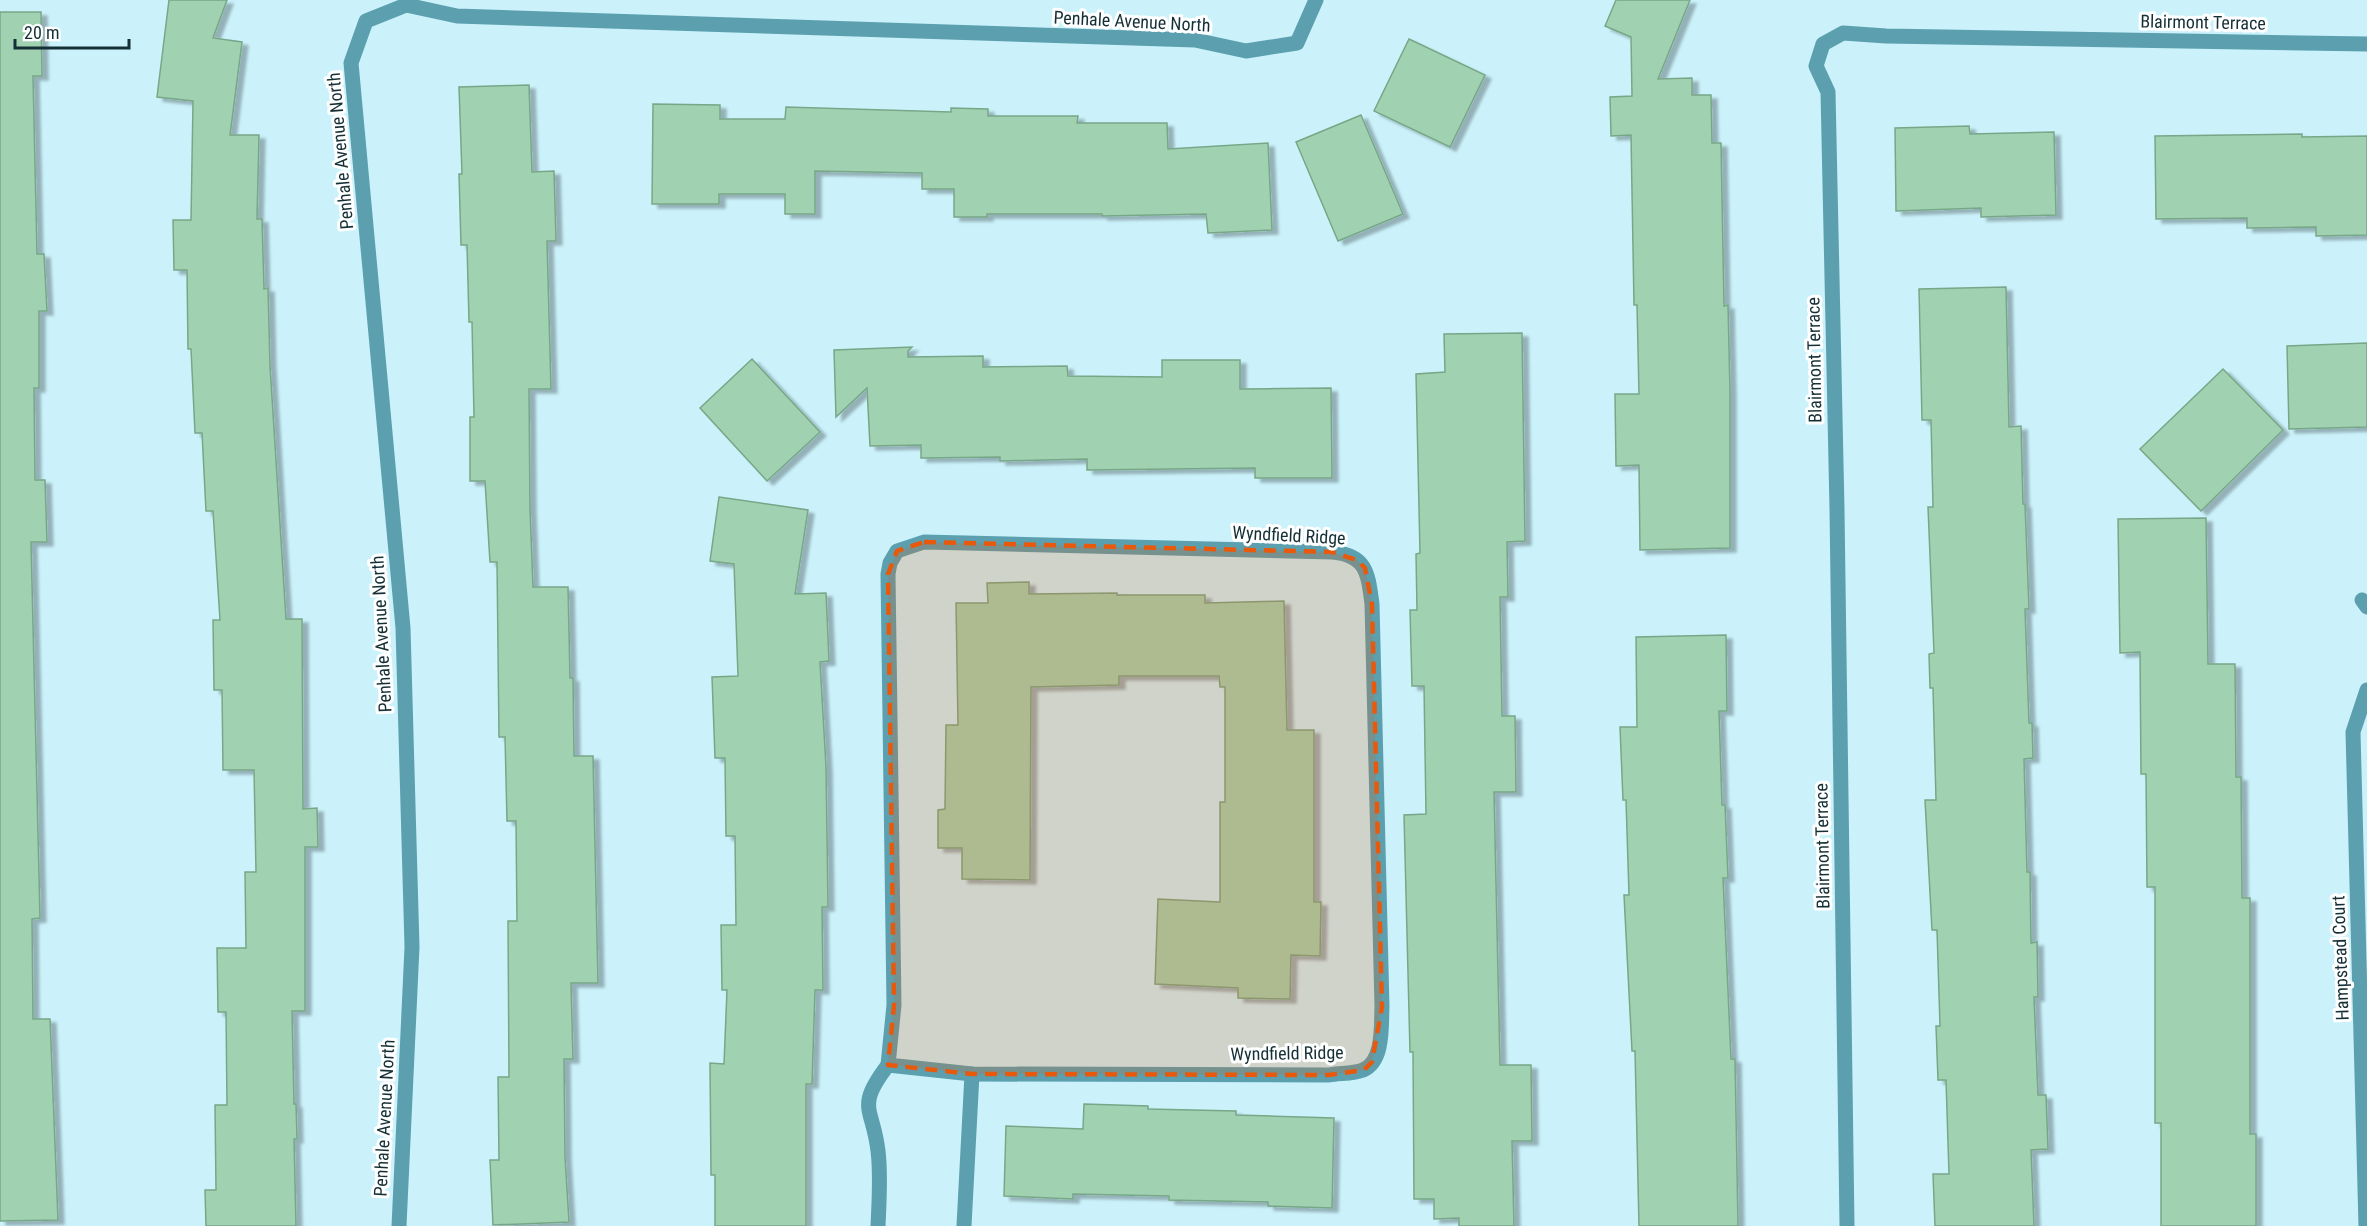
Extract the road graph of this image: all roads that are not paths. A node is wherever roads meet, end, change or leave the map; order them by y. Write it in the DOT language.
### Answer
graph roads {
  1 [pos="1316,0"];
  2 [pos="2367,44"];
  3 [pos="2367,690"];
  4 [pos="888,1065"];
  5 [pos="972,1074"];
  6 [pos="399,1226"];
  7 [pos="878,1226"];
  8 [pos="964,1226"];
  9 [pos="1847,1226"];
  10 [pos="2366,1226"];
  1 -- 6 [label="street, Penhale Avenue North"];
  2 -- 9 [label="street, Blairmont Terrace"];
  3 -- 10 [label="street, Hampstead Court"];
  4 -- 5 [label="street, Wyndfield Ridge"];
  4 -- 5 [label="street, Wyndfield Ridge"];
  4 -- 7 [label="street, Wyndfield Ridge"];
  5 -- 8 [label="street"];
}
